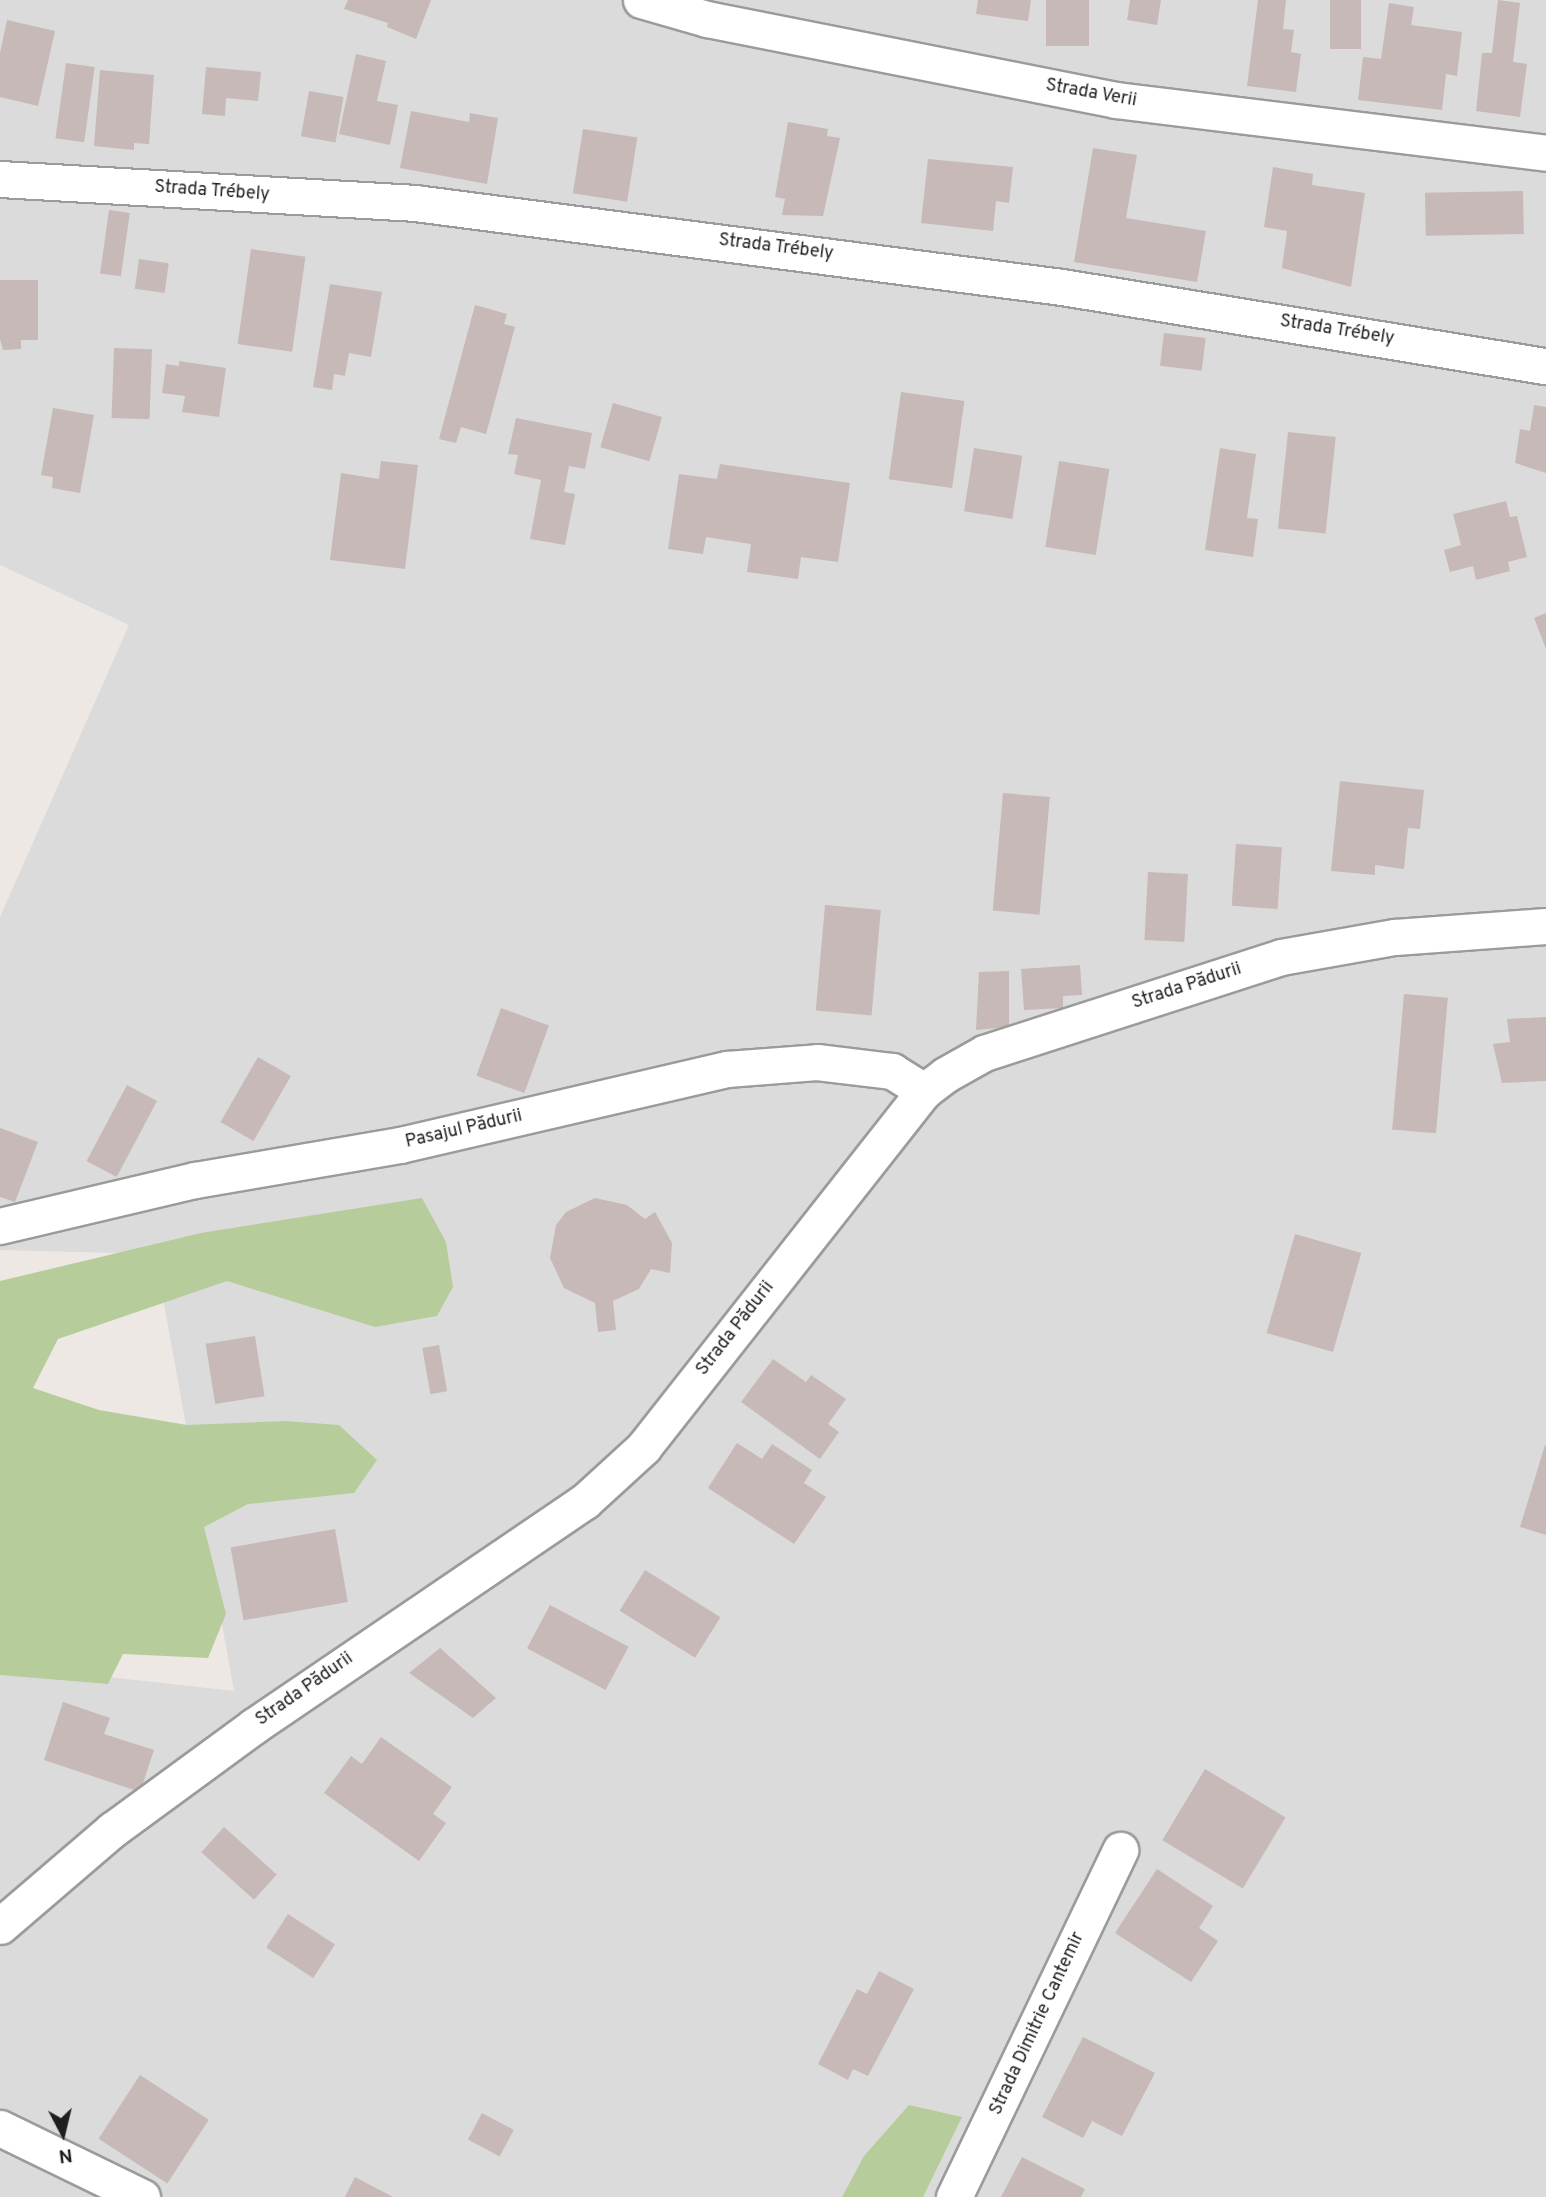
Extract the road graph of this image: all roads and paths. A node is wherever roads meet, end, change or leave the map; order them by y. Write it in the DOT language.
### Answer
graph roads {
  1 [pos="641,0"];
  2 [pos="1546,153"];
  3 [pos="0,179"];
  4 [pos="1546,366"];
  5 [pos="1546,926"];
  6 [pos="924,1091"];
  7 [pos="0,1226"];
  8 [pos="1120,1850"];
  9 [pos="0,1926"];
  10 [pos="0,2128"];
  11 [pos="142,2197"];
  12 [pos="954,2197"];
  1 -- 2 [label="street, Strada Verii"];
  3 -- 4 [label="street, Strada Trébely"];
  5 -- 6 [label="street, Strada Pădurii"];
  6 -- 7 [label="street, Pasajul Pădurii"];
  6 -- 9 [label="street, Strada Pădurii"];
  8 -- 12 [label="street, Strada Dimitrie Cantemir"];
  10 -- 11 [label="street"];
}
